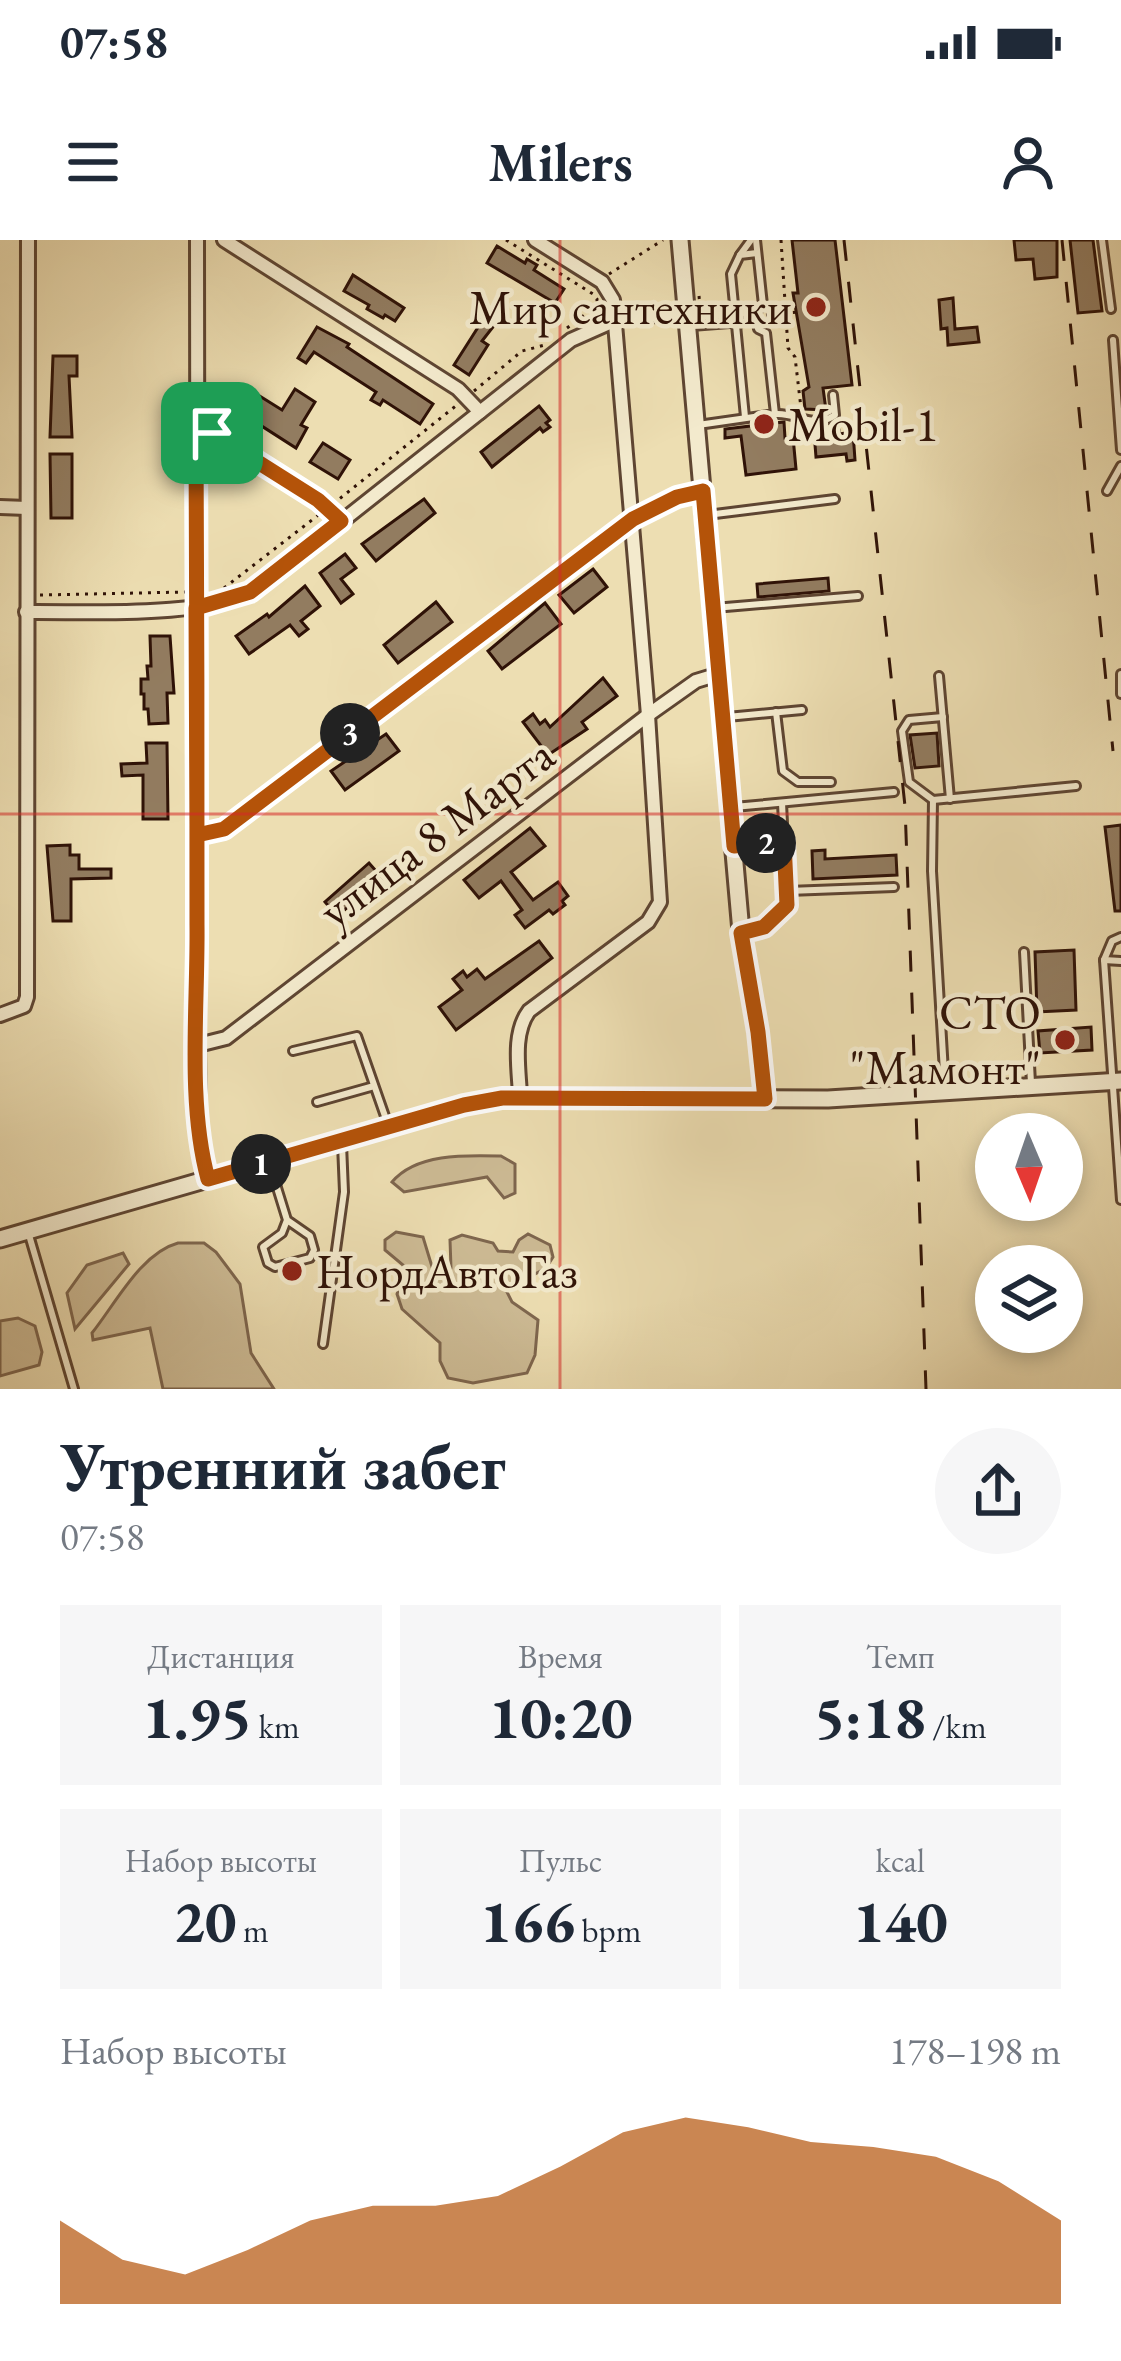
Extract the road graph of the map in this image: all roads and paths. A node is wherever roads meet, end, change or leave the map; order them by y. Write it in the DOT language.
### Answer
graph roads {
  1 [pos="28,240"];
  2 [pos="197,240"];
  3 [pos="224,240"];
  4 [pos="506,240"];
  5 [pos="535,240"];
  6 [pos="663,240"];
  7 [pos="680,240"];
  8 [pos="753,240"];
  9 [pos="781,240"];
  10 [pos="1102,240"];
  11 [pos="757,253"];
  12 [pos="740,255"];
  13 [pos="602,282"];
  14 [pos="595,307"];
  15 [pos="1111,309"];
  16 [pos="687,318"];
  17 [pos="616,320"];
  18 [pos="757,321"];
  19 [pos="736,323"];
  20 [pos="562,333"];
  21 [pos="1113,340"];
  22 [pos="545,346"];
  23 [pos="833,395"];
  24 [pos="466,398"];
  25 [pos="801,408"];
  26 [pos="480,412"];
  27 [pos="775,414"];
  28 [pos="745,417"];
  29 [pos="697,425"];
  30 [pos="196,432"];
  31 [pos="1121,450"];
  32 [pos="1121,466"];
  33 [pos="703,491"];
  34 [pos="1107,491"];
  35 [pos="835,499"];
  36 [pos="0,507"];
  37 [pos="328,507"];
  38 [pos="27,508"];
  39 [pos="706,515"];
  40 [pos="633,519"];
  41 [pos="341,521"];
  42 [pos="196,591"];
  43 [pos="40,596"];
  44 [pos="858,596"];
  45 [pos="196,608"];
  46 [pos="714,608"];
  47 [pos="26,613"];
  48 [pos="719,674"];
  49 [pos="1121,674"];
  50 [pos="939,676"];
  51 [pos="1121,694"];
  52 [pos="802,710"];
  53 [pos="776,712"];
  54 [pos="648,715"];
  55 [pos="723,717"];
  56 [pos="943,717"];
  57 [pos="832,782"];
  58 [pos="1076,786"];
  59 [pos="894,792"];
  60 [pos="950,799"];
  61 [pos="933,800"];
  62 [pos="782,803"];
  63 [pos="731,807"];
  64 [pos="197,835"];
  65 [pos="784,842"];
  66 [pos="734,846"];
  67 [pos="894,887"];
  68 [pos="788,891"];
  69 [pos="741,933"];
  70 [pos="1121,937"];
  71 [pos="1024,952"];
  72 [pos="1104,960"];
  73 [pos="1121,961"];
  74 [pos="0,1016"];
  75 [pos="197,1045"];
  76 [pos="293,1051"];
  77 [pos="1117,1081"];
  78 [pos="374,1086"];
  79 [pos="1031,1086"];
  80 [pos="945,1093"];
  81 [pos="520,1096"];
  82 [pos="765,1099"];
  83 [pos="317,1102"];
  84 [pos="388,1127"];
  85 [pos="342,1140"];
  86 [pos="268,1162"];
  87 [pos="208,1179"];
  88 [pos="1121,1200"];
  89 [pos="287,1220"];
  90 [pos="28,1231"];
  91 [pos="0,1239"];
  92 [pos="323,1344"];
  93 [pos="74,1389"];
  1 -- 38 [label="street"];
  2 -- 30 [label="street"];
  3 -- 24 [label="street"];
  4 -- 13 [label="path"];
  5 -- 13 [label="street"];
  6 -- 13 [label="path"];
  7 -- 16 [label="street"];
  8 -- 11 [label="lane"];
  8 -- 12 [label="lane"];
  9 -- 25 [label="path"];
  10 -- 15 [label="lane"];
  11 -- 12 [label="lane"];
  11 -- 18 [label="lane"];
  12 -- 19 [label="lane"];
  13 -- 17 [label="street"];
  14 -- 20 [label="path"];
  16 -- 17 [label="street"];
  16 -- 19 [label="lane"];
  16 -- 29 [label="street"];
  17 -- 26 [label="street"];
  17 -- 40 [label="street"];
  18 -- 19 [label="lane"];
  18 -- 27 [label="lane"];
  19 -- 28 [label="lane"];
  21 -- 31 [label="lane"];
  22 -- 24 [label="path"];
  23 -- 27 [label="lane"];
  24 -- 26 [label="street"];
  24 -- 37 [label="path"];
  26 -- 41 [label="street"];
  27 -- 28 [label="lane"];
  28 -- 29 [label="lane"];
  29 -- 33 [label="street"];
  30 -- 37 [label="lane"];
  30 -- 42 [label="street"];
  32 -- 34 [label="lane"];
  33 -- 39 [label="street"];
  33 -- 40 [label="street"];
  35 -- 39 [label="lane"];
  36 -- 38 [label="street"];
  37 -- 41 [label="lane"];
  37 -- 42 [label="path"];
  38 -- 47 [label="street"];
  39 -- 46 [label="street"];
  40 -- 54 [label="street"];
  40 -- 64 [label="street"];
  41 -- 45 [label="street"];
  42 -- 43 [label="path"];
  42 -- 45 [label="street"];
  44 -- 46 [label="lane"];
  45 -- 47 [label="street"];
  45 -- 64 [label="street"];
  46 -- 48 [label="street"];
  47 -- 74 [label="street"];
  48 -- 54 [label="street, улица 8 Марта"];
  48 -- 55 [label="street"];
  49 -- 51 [label="lane"];
  50 -- 56 [label="lane"];
  52 -- 53 [label="lane"];
  53 -- 55 [label="lane"];
  53 -- 57 [label="lane"];
  54 -- 75 [label="street, улица 8 Марта"];
  54 -- 81 [label="street"];
  55 -- 63 [label="street"];
  56 -- 60 [label="lane"];
  56 -- 61 [label="lane"];
  58 -- 60 [label="lane"];
  59 -- 62 [label="lane"];
  60 -- 61 [label="lane"];
  61 -- 80 [label="lane"];
  62 -- 63 [label="lane"];
  62 -- 65 [label="lane"];
  63 -- 66 [label="street"];
  64 -- 75 [label="street"];
  65 -- 66 [label="lane"];
  65 -- 68 [label="lane"];
  66 -- 69 [label="street"];
  67 -- 68 [label="lane"];
  68 -- 69 [label="lane"];
  69 -- 82 [label="street"];
  70 -- 72 [label="lane"];
  71 -- 79 [label="lane"];
  72 -- 73 [label="lane"];
  72 -- 77 [label="lane"];
  75 -- 87 [label="street"];
  76 -- 78 [label="lane"];
  77 -- 79 [label="street"];
  77 -- 88 [label="lane"];
  78 -- 83 [label="lane"];
  78 -- 84 [label="lane"];
  79 -- 80 [label="street"];
  80 -- 82 [label="street"];
  81 -- 82 [label="street"];
  81 -- 84 [label="street"];
  84 -- 85 [label="street"];
  85 -- 86 [label="street"];
  85 -- 92 [label="lane"];
  86 -- 87 [label="street"];
  86 -- 89 [label="lane"];
  87 -- 90 [label="street"];
  89 -- 89 [label="lane"];
  90 -- 91 [label="street"];
  90 -- 93 [label="lane"];
}
